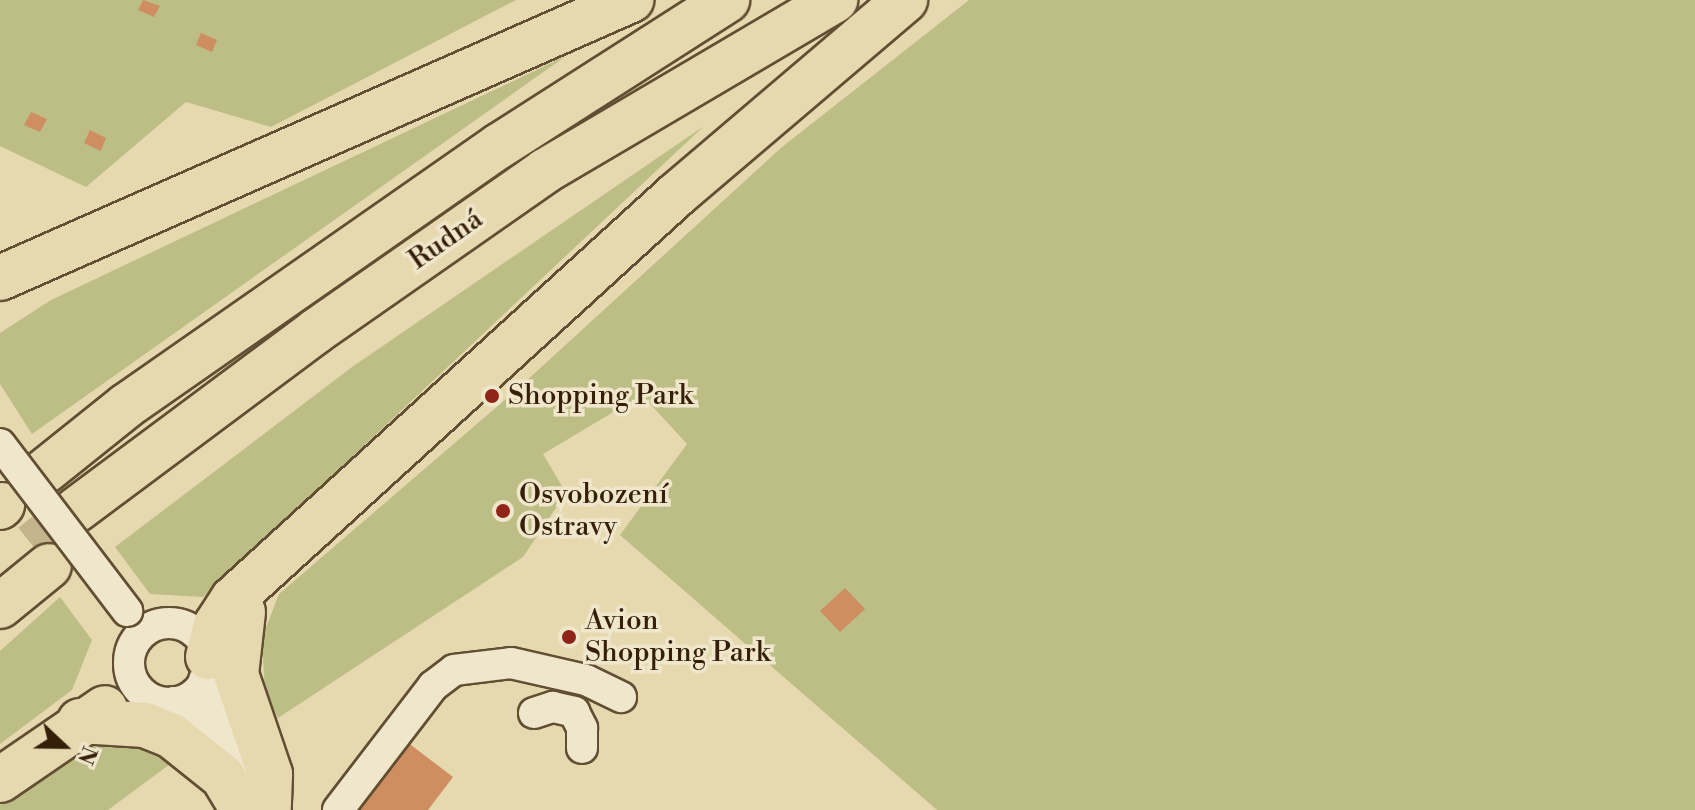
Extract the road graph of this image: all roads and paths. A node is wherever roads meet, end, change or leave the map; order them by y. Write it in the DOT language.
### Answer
graph roads {
  1 [pos="631,0"];
  2 [pos="727,0"];
  3 [pos="835,0"];
  4 [pos="905,0"];
  5 [pos="0,278"];
  6 [pos="0,444"];
  7 [pos="45,471"];
  8 [pos="84,520"];
  9 [pos="287,550"];
  10 [pos="0,573"];
  11 [pos="0,606"];
  12 [pos="135,622"];
  13 [pos="206,668"];
  14 [pos="621,697"];
  15 [pos="167,702"];
  16 [pos="534,713"];
  17 [pos="80,721"];
  18 [pos="582,748"];
  19 [pos="0,780"];
  20 [pos="243,810"];
  21 [pos="260,810"];
  22 [pos="269,810"];
  23 [pos="338,810"];
  1 -- 5 [label="highway"];
  2 -- 7 [label="highway, Rudná"];
  3 -- 8 [label="highway, Rudná"];
  4 -- 9 [label="highway"];
  6 -- 12 [label="street, bridge"];
  9 -- 13 [label="highway"];
  9 -- 22 [label="highway"];
  10 -- 11 [label="highway"];
  12 -- 13 [label="street"];
  12 -- 15 [label="street"];
  13 -- 15 [label="street"];
  13 -- 21 [label="street"];
  14 -- 23 [label="street"];
  15 -- 17 [label="highway"];
  15 -- 20 [label="street"];
  16 -- 18 [label="street"];
  17 -- 19 [label="highway"];
  17 -- 20 [label="highway"];
}
